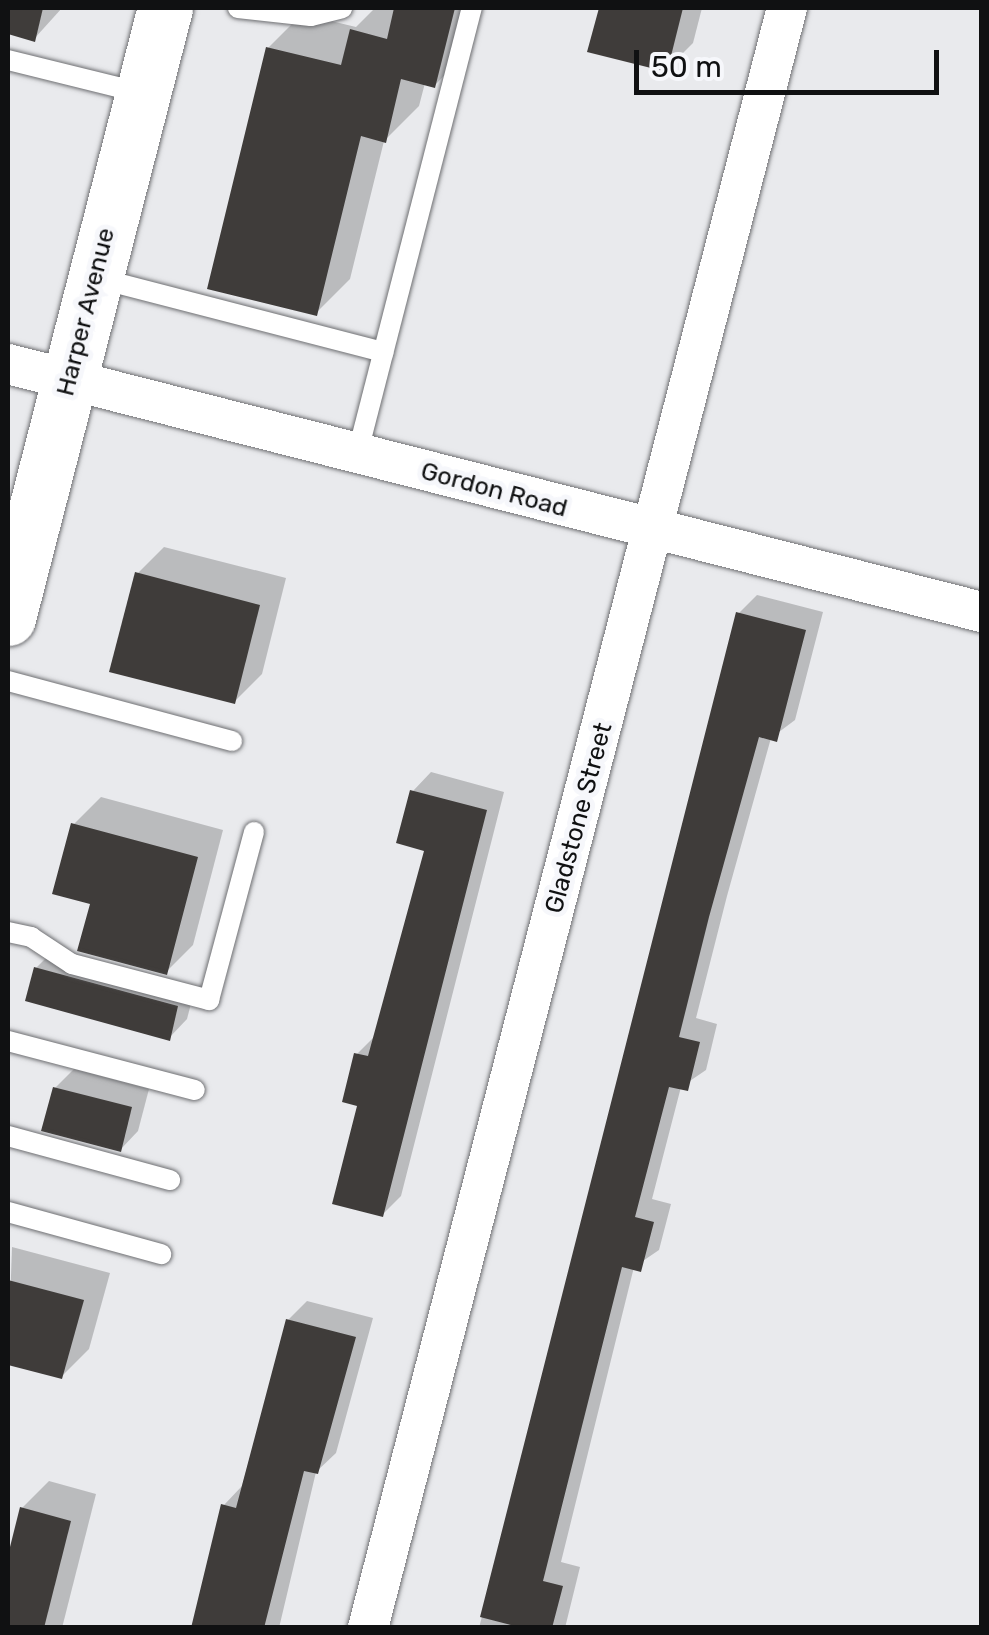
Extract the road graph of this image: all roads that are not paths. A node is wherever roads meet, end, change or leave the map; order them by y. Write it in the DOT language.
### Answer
graph roads {
  1 [pos="165,8"];
  2 [pos="238,8"];
  3 [pos="342,8"];
  4 [pos="472,8"];
  5 [pos="787,8"];
  6 [pos="8,60"];
  7 [pos="141,94"];
  8 [pos="95,277"];
  9 [pos="384,352"];
  10 [pos="8,364"];
  11 [pos="68,380"];
  12 [pos="358,454"];
  13 [pos="654,532"];
  14 [pos="982,612"];
  15 [pos="8,618"];
  16 [pos="8,681"];
  17 [pos="232,740"];
  18 [pos="254,832"];
  19 [pos="8,932"];
  20 [pos="8,1040"];
  21 [pos="196,1090"];
  22 [pos="8,1136"];
  23 [pos="170,1180"];
  24 [pos="8,1212"];
  25 [pos="161,1254"];
  26 [pos="368,1628"];
  1 -- 7 [label="main road, Harper Avenue"];
  2 -- 3 [label="lane"];
  4 -- 9 [label="lane"];
  5 -- 13 [label="street, Gladstone Street"];
  6 -- 7 [label="lane"];
  7 -- 8 [label="main road, Harper Avenue"];
  8 -- 9 [label="lane"];
  8 -- 11 [label="main road, Harper Avenue"];
  9 -- 12 [label="lane"];
  10 -- 11 [label="street, Gordon Road"];
  11 -- 12 [label="street, Gordon Road"];
  11 -- 15 [label="main road, Harper Avenue"];
  12 -- 13 [label="street, Gordon Road"];
  13 -- 14 [label="street, Gordon Road"];
  13 -- 26 [label="street, Gladstone Street"];
  16 -- 17 [label="lane"];
  18 -- 19 [label="lane"];
  20 -- 21 [label="lane"];
  22 -- 23 [label="lane"];
  24 -- 25 [label="lane"];
}
